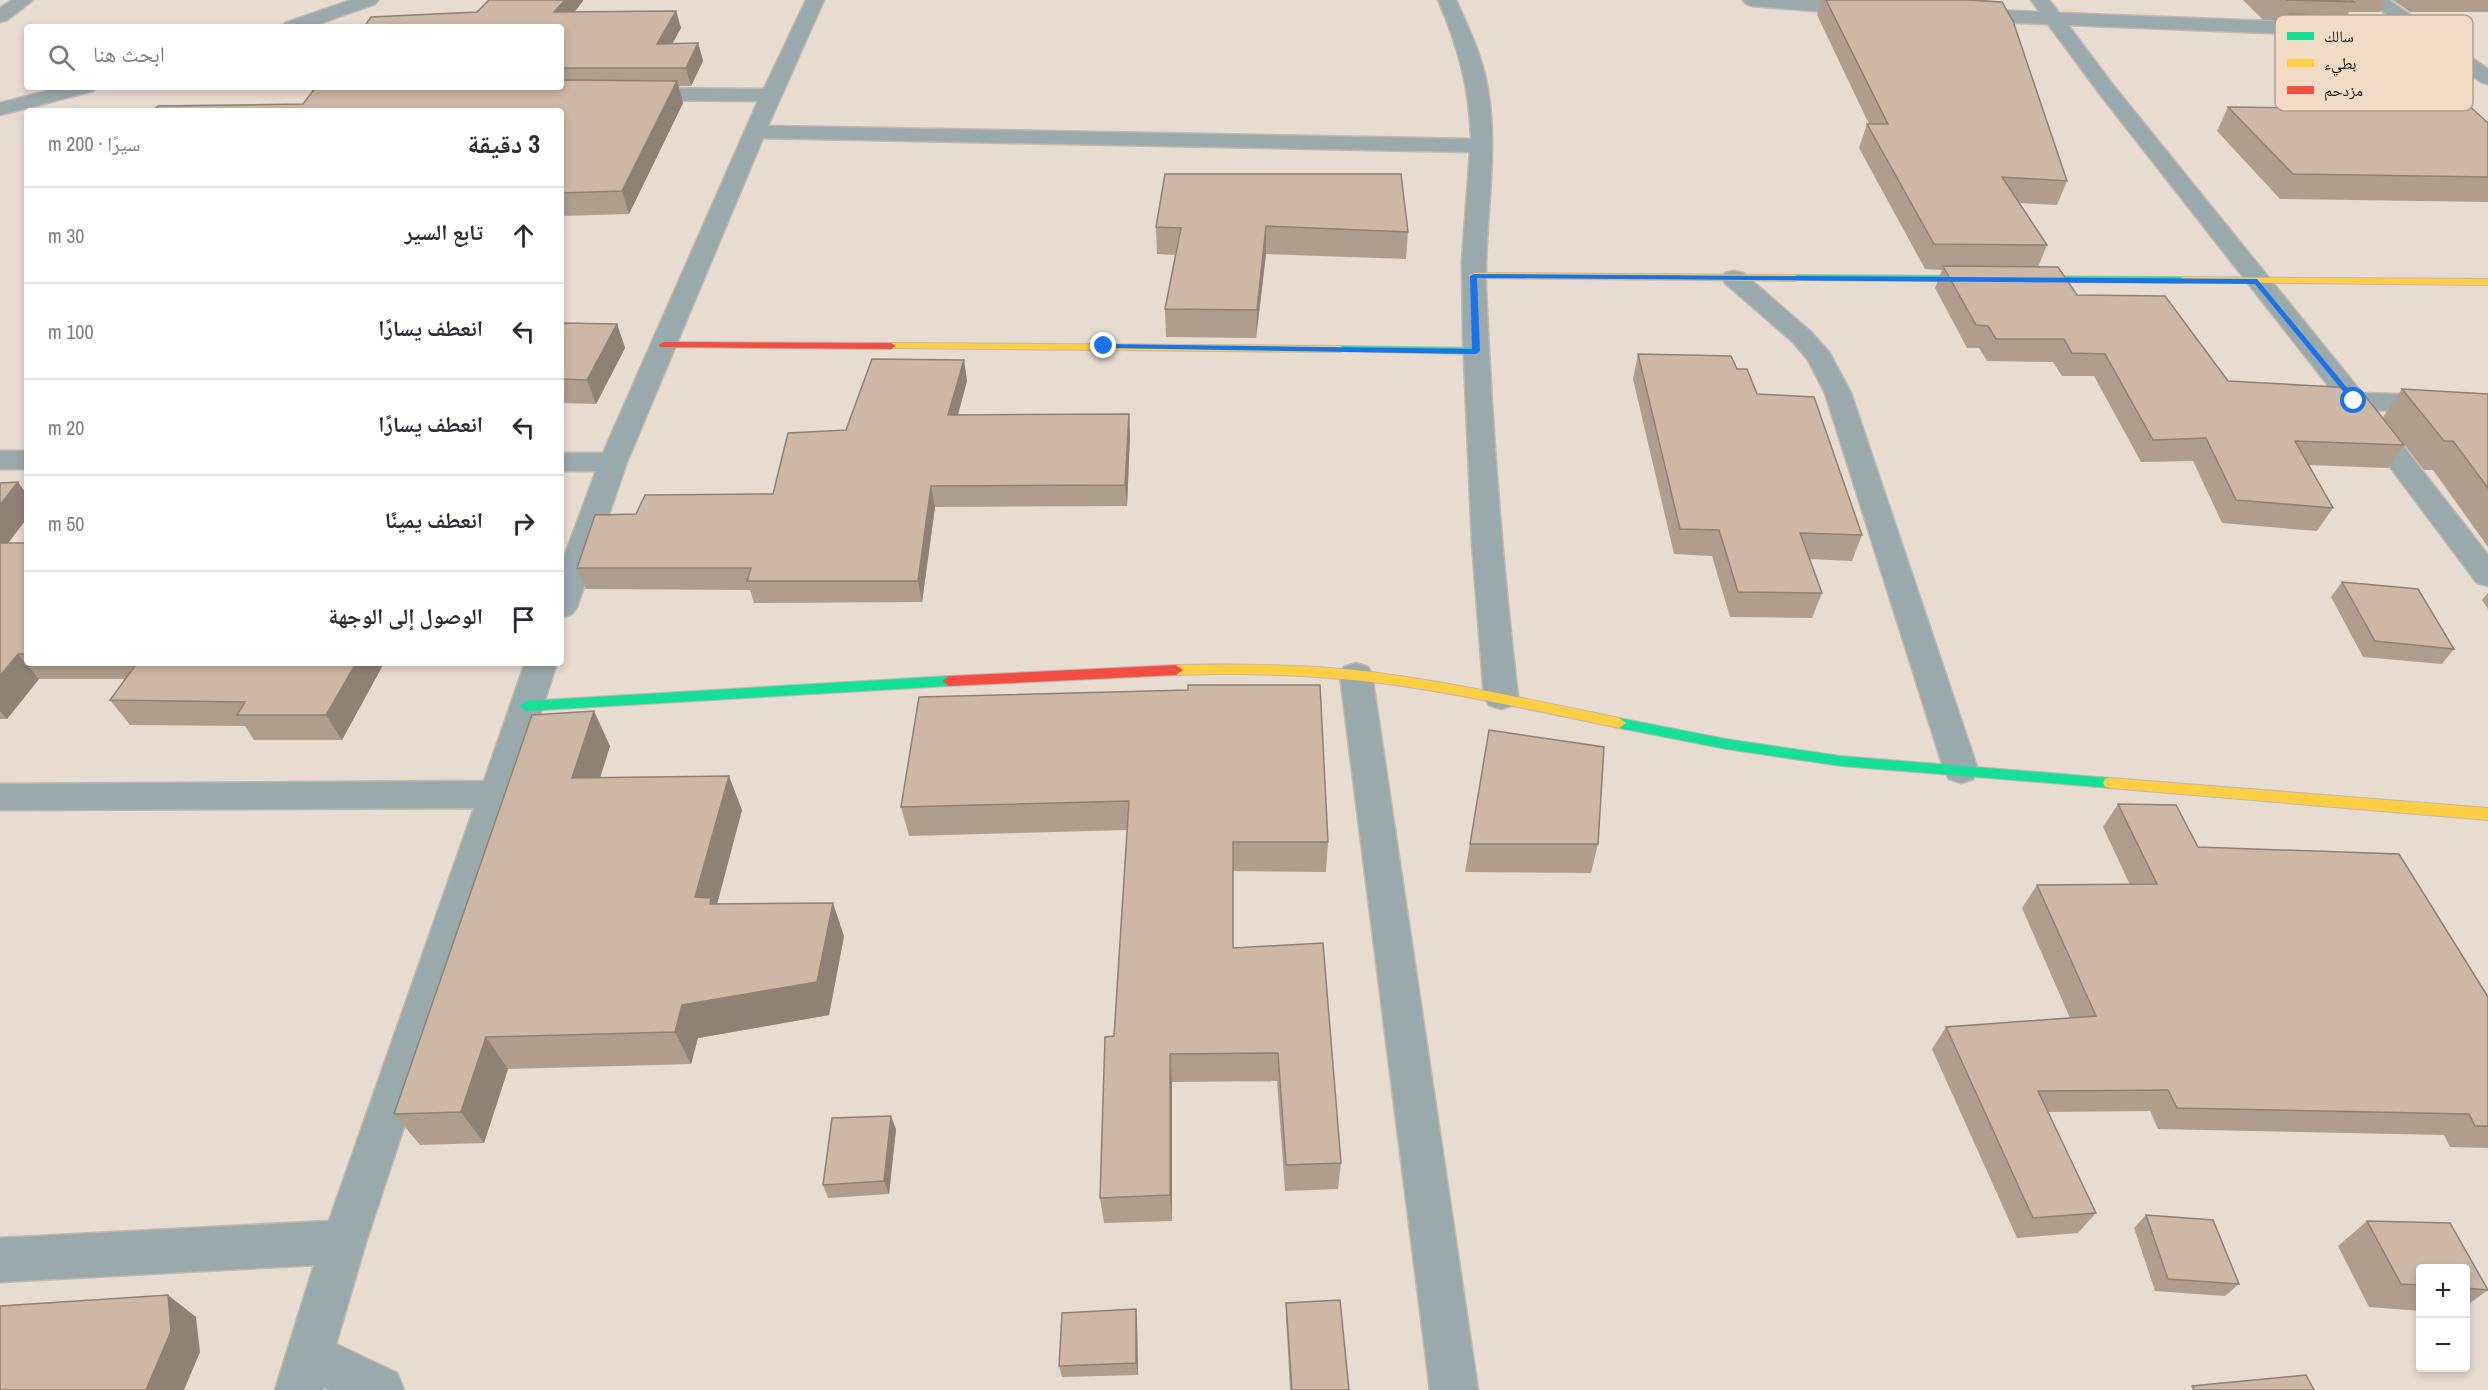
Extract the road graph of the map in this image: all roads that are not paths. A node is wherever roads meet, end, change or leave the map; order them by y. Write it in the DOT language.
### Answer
graph roads {
  1 [pos="24,0"];
  2 [pos="369,0"];
  3 [pos="815,0"];
  4 [pos="1447,0"];
  5 [pos="1752,0"];
  6 [pos="2040,0"];
  7 [pos="2377,0"];
  8 [pos="1780,2"];
  9 [pos="1880,10"];
  10 [pos="1949,14"];
  11 [pos="2398,15"];
  12 [pos="0,16"];
  13 [pos="2054,20"];
  14 [pos="301,24"];
  15 [pos="2275,28"];
  16 [pos="2473,67"];
  17 [pos="2488,78"];
  18 [pos="74,90"];
  19 [pos="618,94"];
  20 [pos="771,95"];
  21 [pos="0,109"];
  22 [pos="755,132"];
  23 [pos="1480,146"];
  24 [pos="1474,276"];
  25 [pos="1734,278"];
  26 [pos="2257,282"];
  27 [pos="2488,282"];
  28 [pos="664,345"];
  29 [pos="1476,351"];
  30 [pos="2354,401"];
  31 [pos="2488,405"];
  32 [pos="0,460"];
  33 [pos="24,460"];
  34 [pos="564,462"];
  35 [pos="613,462"];
  36 [pos="2488,576"];
  37 [pos="564,599"];
  38 [pos="540,666"];
  39 [pos="1356,675"];
  40 [pos="1501,697"];
  41 [pos="526,706"];
  42 [pos="1961,770"];
  43 [pos="497,794"];
  44 [pos="0,797"];
  45 [pos="2488,814"];
  46 [pos="344,1242"];
  47 [pos="0,1260"];
  48 [pos="305,1373"];
  49 [pos="380,1390"];
  50 [pos="1454,1390"];
  1 -- 12 [label="street"];
  2 -- 14 [label="street"];
  3 -- 20 [label="street"];
  4 -- 23 [label="street"];
  5 -- 8 [label="street"];
  6 -- 13 [label="street"];
  7 -- 11 [label="street"];
  8 -- 9 [label="street"];
  10 -- 13 [label="street"];
  13 -- 15 [label="street"];
  13 -- 26 [label="street"];
  16 -- 17 [label="street"];
  18 -- 21 [label="street"];
  19 -- 20 [label="street"];
  20 -- 22 [label="street"];
  22 -- 23 [label="street"];
  22 -- 28 [label="street"];
  23 -- 24 [label="street"];
  24 -- 25 [label="street"];
  24 -- 29 [label="street"];
  25 -- 26 [label="street"];
  25 -- 42 [label="street"];
  26 -- 27 [label="street"];
  26 -- 30 [label="street"];
  28 -- 29 [label="street"];
  28 -- 35 [label="street"];
  29 -- 40 [label="street"];
  30 -- 31 [label="street"];
  30 -- 36 [label="street"];
  32 -- 33 [label="street"];
  34 -- 35 [label="street"];
  35 -- 37 [label="street"];
  38 -- 41 [label="street"];
  39 -- 40 [label="street"];
  39 -- 41 [label="street"];
  39 -- 50 [label="street"];
  40 -- 42 [label="street"];
  41 -- 43 [label="street"];
  42 -- 45 [label="street"];
  43 -- 44 [label="street"];
  43 -- 46 [label="street"];
  46 -- 47 [label="street"];
  46 -- 48 [label="street"];
  48 -- 49 [label="street"];
}
